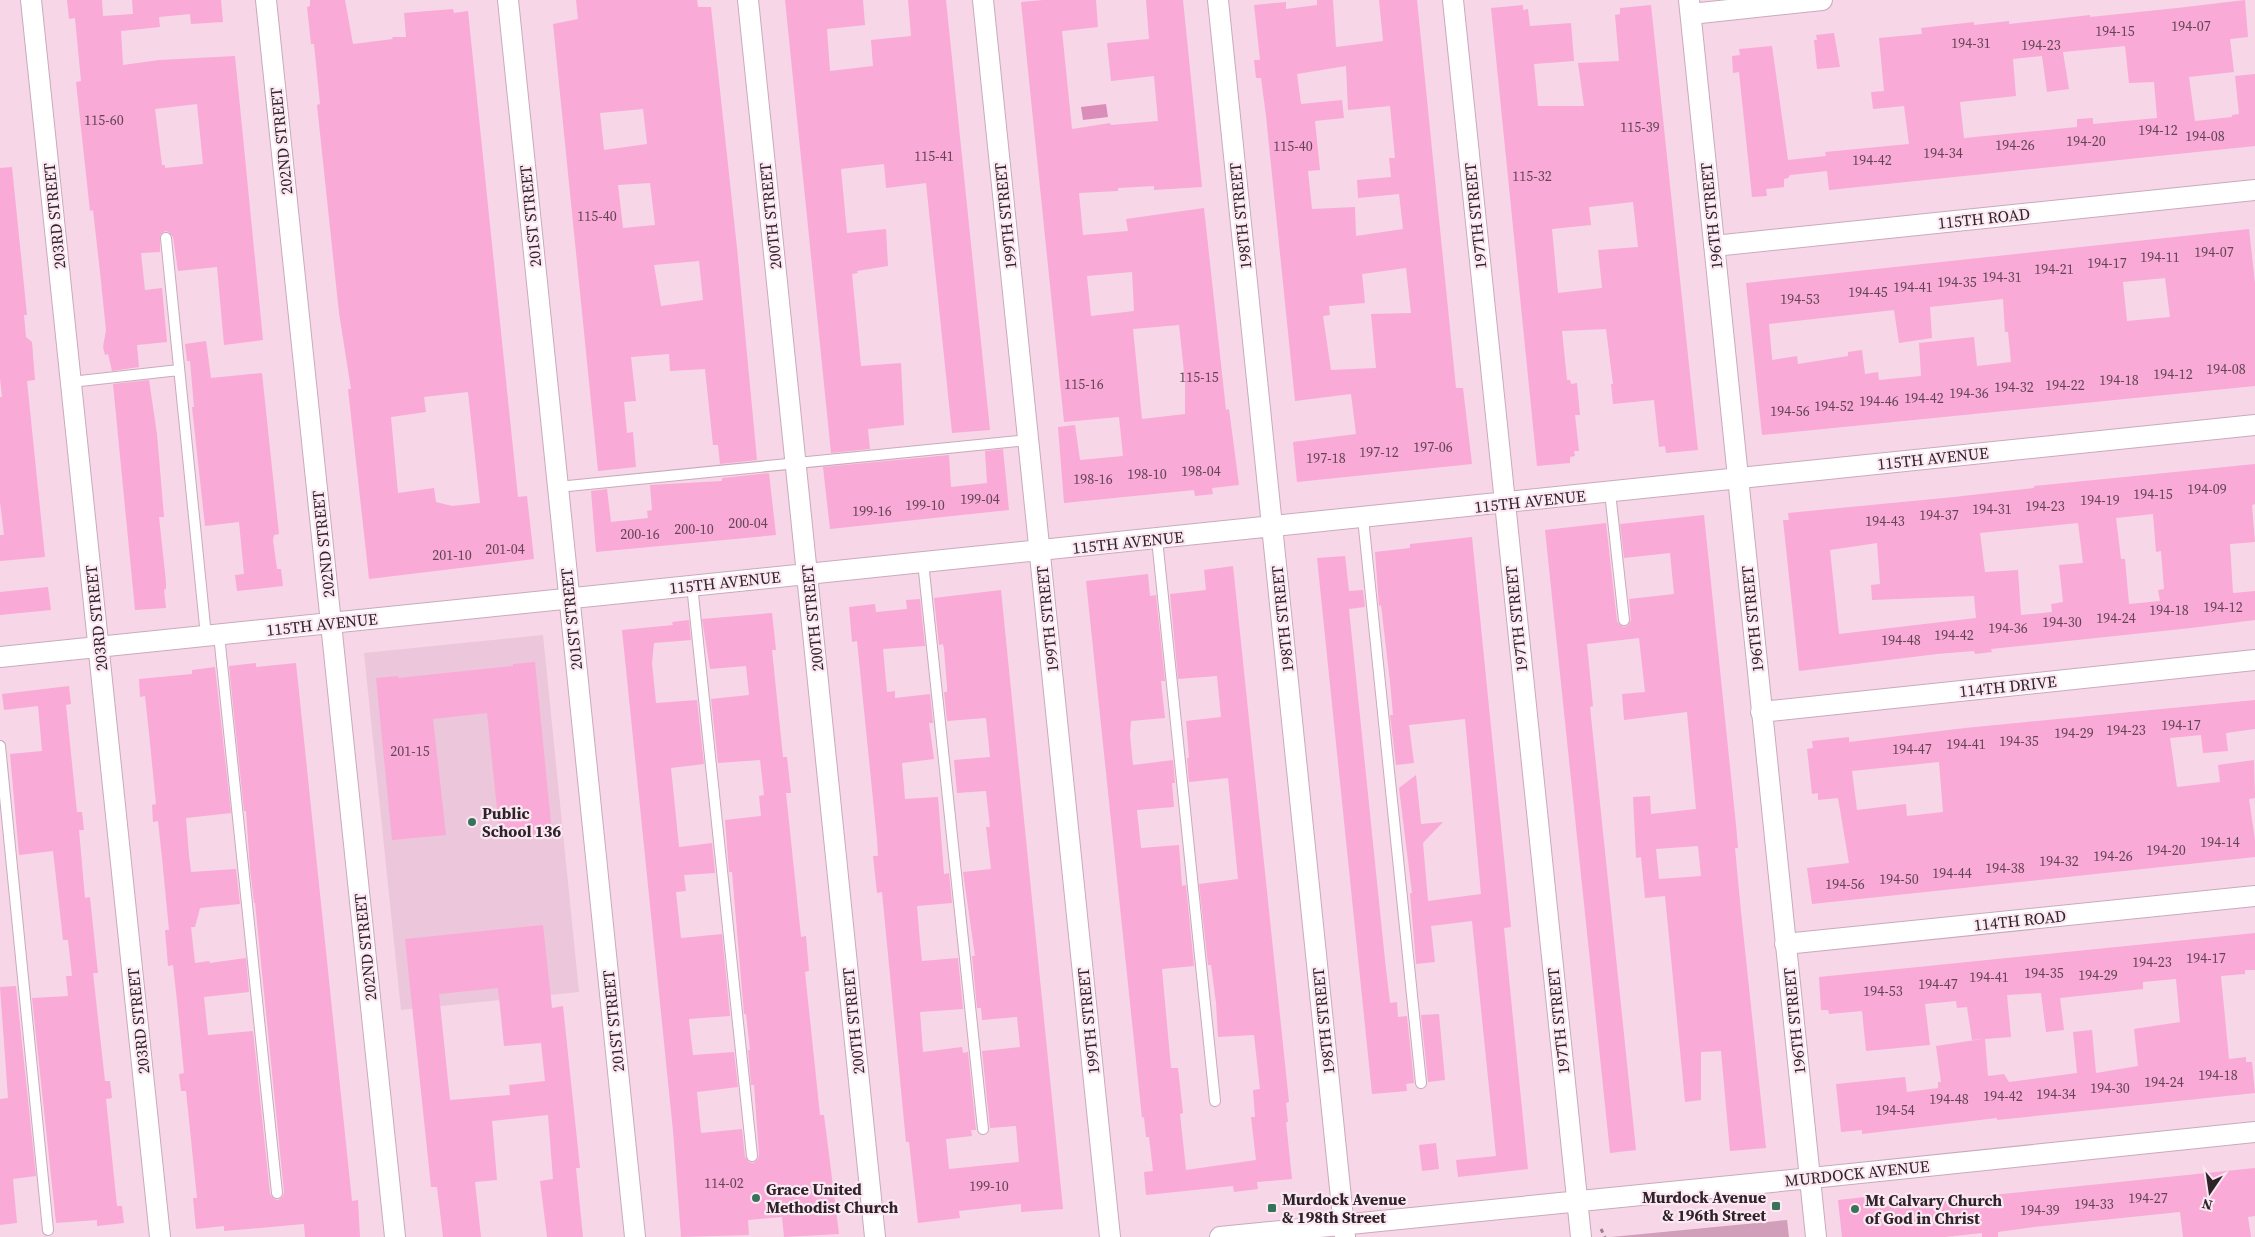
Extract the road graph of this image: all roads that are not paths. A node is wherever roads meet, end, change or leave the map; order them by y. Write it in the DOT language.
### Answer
graph roads {
  1 [pos="31,0"];
  2 [pos="266,0"];
  3 [pos="508,0"];
  4 [pos="748,0"];
  5 [pos="983,0"];
  6 [pos="1218,0"];
  7 [pos="1453,0"];
  8 [pos="1822,0"];
  9 [pos="1690,7"];
  10 [pos="2255,190"];
  11 [pos="166,238"];
  12 [pos="1714,246"];
  13 [pos="179,370"];
  14 [pos="71,382"];
  15 [pos="2255,425"];
  16 [pos="1028,440"];
  17 [pos="796,462"];
  18 [pos="1738,479"];
  19 [pos="558,487"];
  20 [pos="1610,492"];
  21 [pos="1504,503"];
  22 [pos="1363,518"];
  23 [pos="1272,528"];
  24 [pos="1157,539"];
  25 [pos="1040,551"];
  26 [pos="923,562"];
  27 [pos="807,573"];
  28 [pos="692,585"];
  29 [pos="569,599"];
  30 [pos="1624,620"];
  31 [pos="331,624"];
  32 [pos="213,635"];
  33 [pos="99,647"];
  34 [pos="0,658"];
  35 [pos="2255,660"];
  36 [pos="1761,712"];
  37 [pos="0,746"];
  38 [pos="2255,896"];
  39 [pos="1786,944"];
  40 [pos="1421,1083"];
  41 [pos="1215,1101"];
  42 [pos="983,1129"];
  43 [pos="2255,1132"];
  44 [pos="752,1156"];
  45 [pos="1810,1178"];
  46 [pos="276,1193"];
  47 [pos="1577,1201"];
  48 [pos="48,1230"];
  49 [pos="1345,1230"];
  50 [pos="160,1237"];
  51 [pos="395,1237"];
  52 [pos="635,1237"];
  53 [pos="875,1237"];
  54 [pos="1110,1237"];
  55 [pos="1220,1237"];
  56 [pos="1580,1237"];
  57 [pos="1816,1237"];
  1 -- 14 [label="street, 203RD STREET"];
  2 -- 31 [label="street, 202ND STREET"];
  3 -- 19 [label="street, 201ST STREET"];
  4 -- 17 [label="street, 200TH STREET"];
  5 -- 16 [label="street, 199TH STREET"];
  6 -- 23 [label="street, 198TH STREET"];
  7 -- 21 [label="street, 197TH STREET"];
  8 -- 9 [label="street"];
  9 -- 12 [label="street, 196TH STREET"];
  10 -- 12 [label="street, 115TH ROAD"];
  11 -- 13 [label="lane"];
  12 -- 18 [label="street, 196TH STREET"];
  13 -- 14 [label="lane"];
  13 -- 32 [label="lane"];
  14 -- 33 [label="street, 203RD STREET"];
  15 -- 18 [label="street, 115TH AVENUE"];
  16 -- 17 [label="lane"];
  16 -- 25 [label="street, 199TH STREET"];
  17 -- 19 [label="lane"];
  17 -- 27 [label="street, 200TH STREET"];
  18 -- 20 [label="street, 115TH AVENUE"];
  18 -- 36 [label="street, 196TH STREET"];
  19 -- 29 [label="street, 201ST STREET"];
  20 -- 21 [label="street, 115TH AVENUE"];
  20 -- 30 [label="lane"];
  21 -- 22 [label="street, 115TH AVENUE"];
  21 -- 47 [label="street, 197TH STREET"];
  22 -- 23 [label="street, 115TH AVENUE"];
  22 -- 40 [label="lane"];
  23 -- 24 [label="street, 115TH AVENUE"];
  23 -- 49 [label="street, 198TH STREET"];
  24 -- 25 [label="street, 115TH AVENUE"];
  24 -- 41 [label="lane"];
  25 -- 26 [label="street, 115TH AVENUE"];
  25 -- 54 [label="street, 199TH STREET"];
  26 -- 27 [label="street, 115TH AVENUE"];
  26 -- 42 [label="lane"];
  27 -- 28 [label="street, 115TH AVENUE"];
  27 -- 53 [label="street, 200TH STREET"];
  28 -- 29 [label="street, 115TH AVENUE"];
  28 -- 44 [label="lane"];
  29 -- 31 [label="street, 115TH AVENUE"];
  29 -- 52 [label="street, 201ST STREET"];
  31 -- 32 [label="street, 115TH AVENUE"];
  31 -- 51 [label="street, 202ND STREET"];
  32 -- 33 [label="street, 115TH AVENUE"];
  32 -- 46 [label="lane"];
  33 -- 34 [label="street, 115TH AVENUE"];
  33 -- 50 [label="street, 203RD STREET"];
  35 -- 36 [label="street, 114TH DRIVE"];
  36 -- 39 [label="street, 196TH STREET"];
  37 -- 48 [label="lane"];
  38 -- 39 [label="street, 114TH ROAD"];
  39 -- 45 [label="street, 196TH STREET"];
  43 -- 45 [label="street, MURDOCK AVENUE"];
  45 -- 47 [label="street, MURDOCK AVENUE"];
  45 -- 57 [label="street, 196TH STREET"];
  47 -- 49 [label="street, MURDOCK AVENUE"];
  47 -- 56 [label="street, 197TH STREET"];
  49 -- 55 [label="street, MURDOCK AVENUE"];
}
